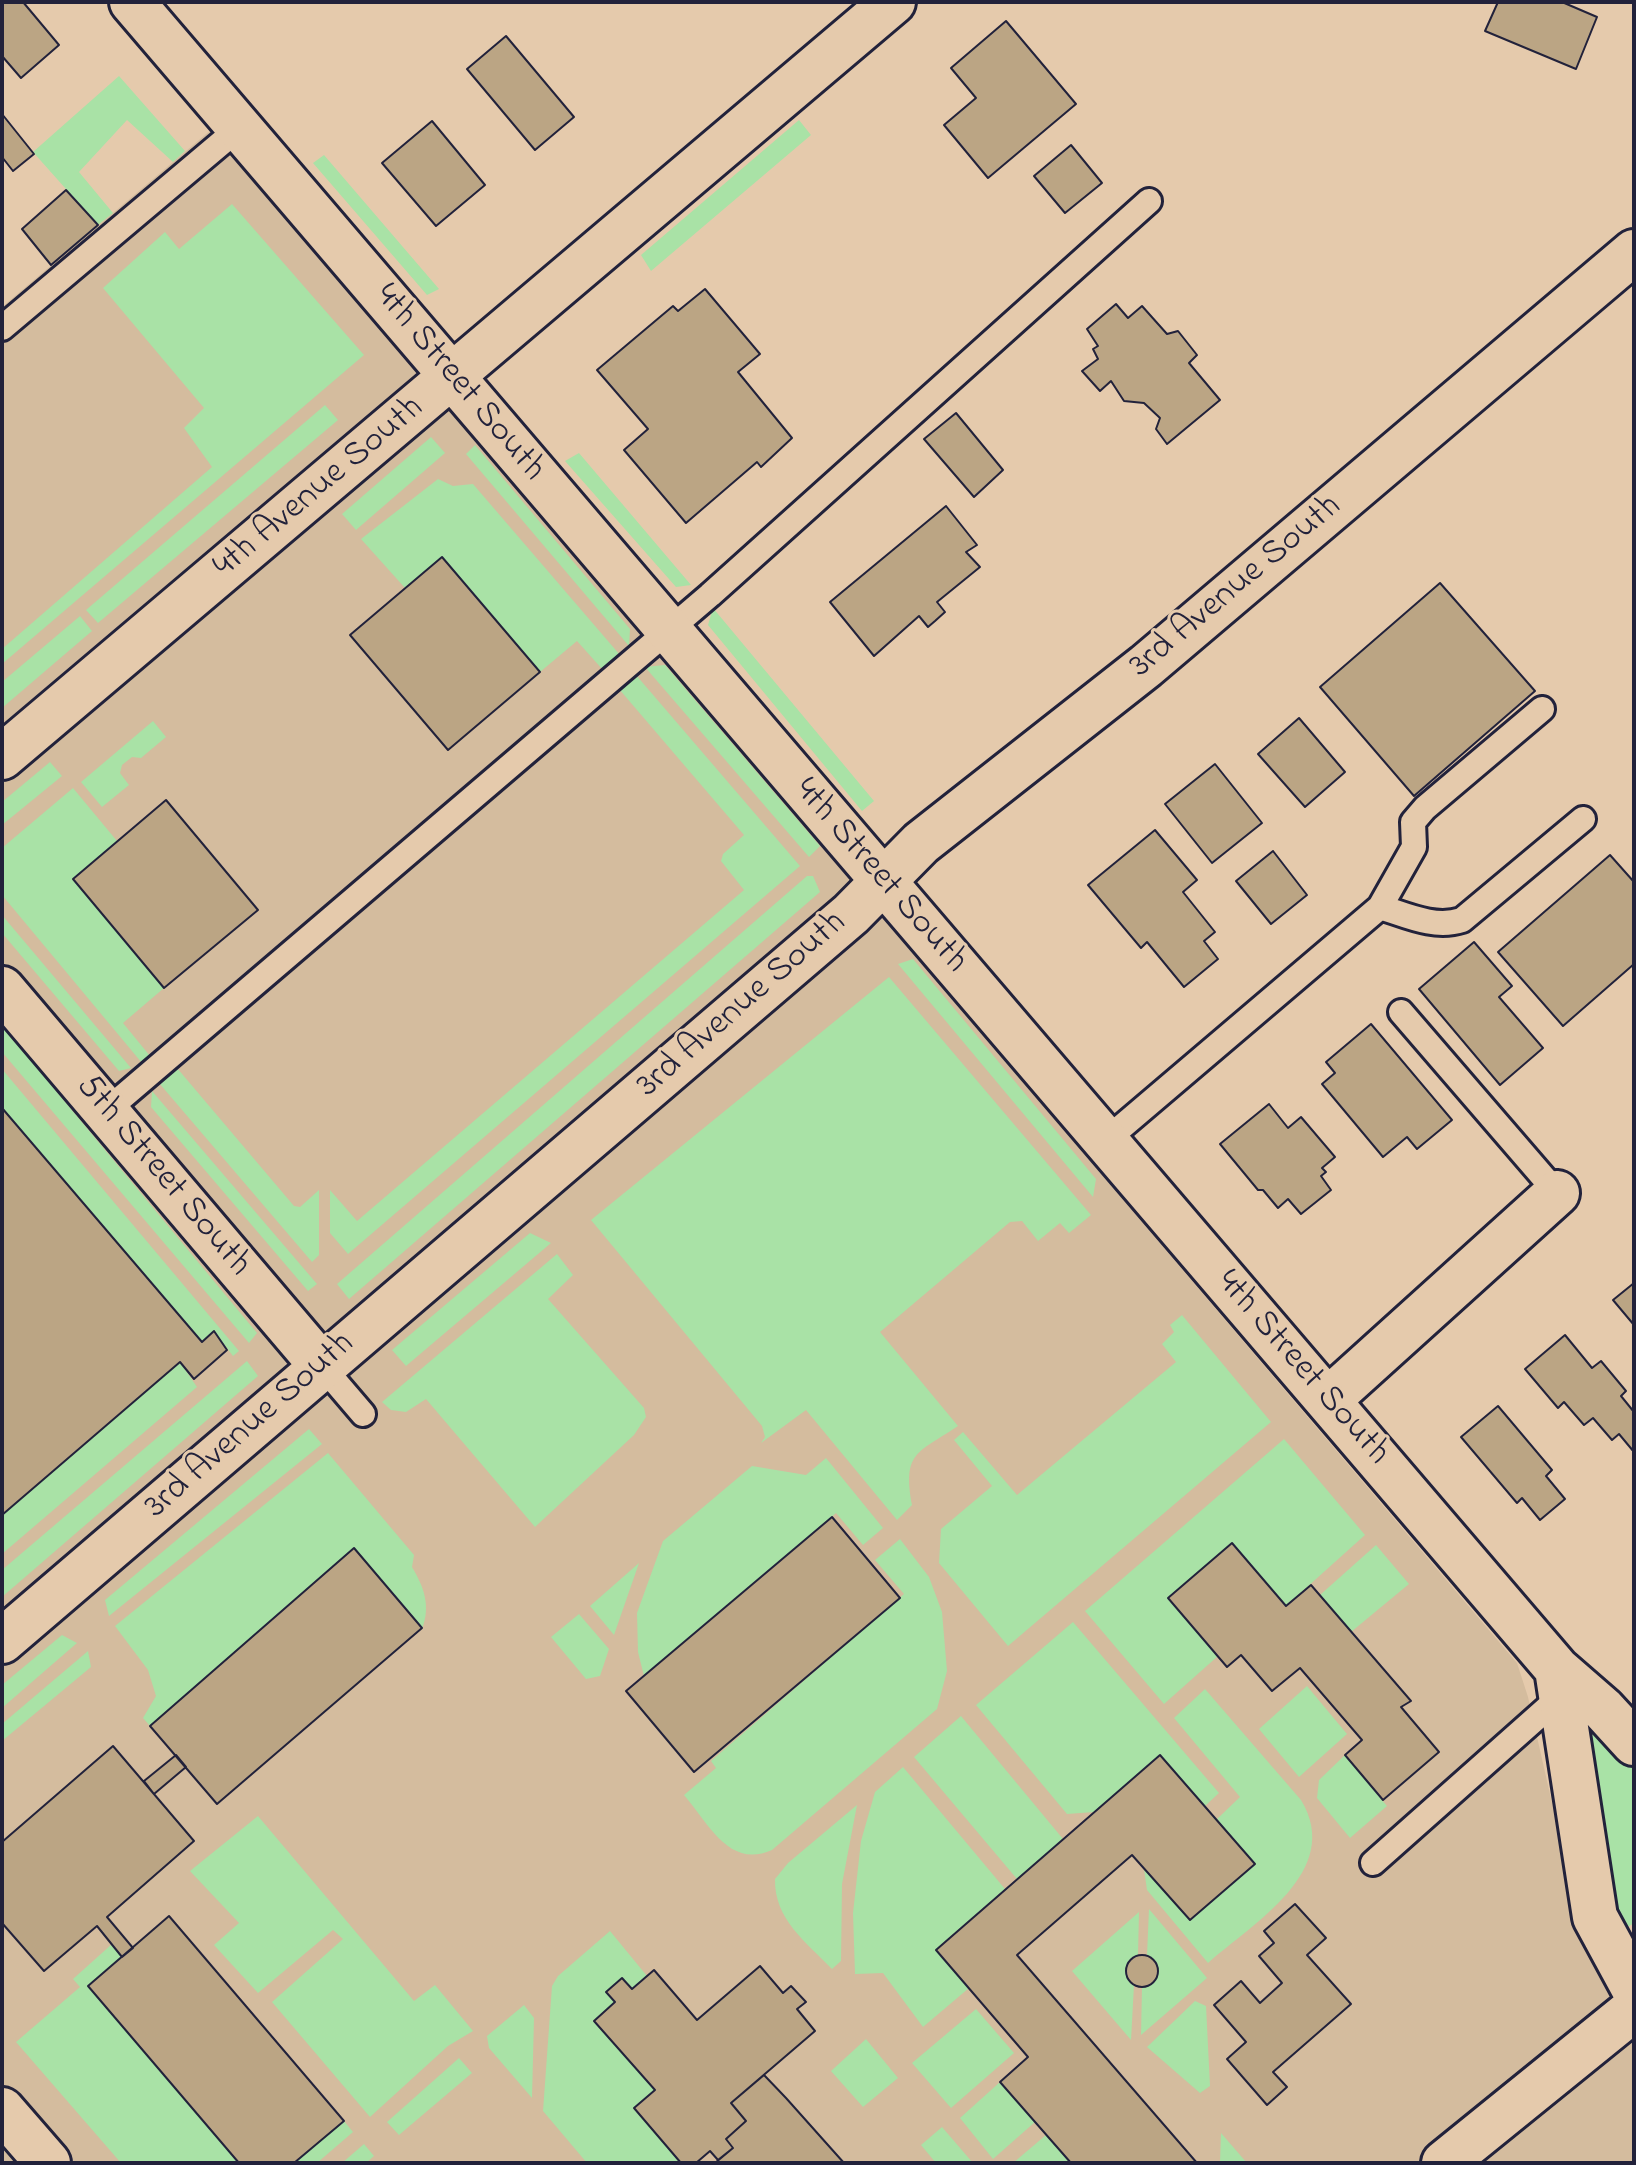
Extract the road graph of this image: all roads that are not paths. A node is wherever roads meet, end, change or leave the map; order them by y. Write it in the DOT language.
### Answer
graph roads {
  1 [pos="132,2"];
  2 [pos="893,2"];
  3 [pos="239,128"];
  4 [pos="1149,201"];
  5 [pos="1634,252"];
  6 [pos="2,328"];
  7 [pos="452,378"];
  8 [pos="668,630"];
  9 [pos="1542,709"];
  10 [pos="2,757"];
  11 [pos="1583,819"];
  12 [pos="882,880"];
  13 [pos="1380,907"];
  14 [pos="2,989"];
  15 [pos="1401,1012"];
  16 [pos="106,1111"];
  17 [pos="1105,1141"];
  18 [pos="1557,1193"];
  19 [pos="322,1366"];
  20 [pos="1328,1400"];
  21 [pos="363,1414"];
  22 [pos="2,1641"];
  23 [pos="1559,1683"];
  24 [pos="1634,1743"];
  25 [pos="1373,1863"];
  26 [pos="1634,1989"];
  27 [pos="1634,2009"];
  28 [pos="2,2110"];
  29 [pos="48,2163"];
  30 [pos="1444,2163"];
  1 -- 3 [label="street, 4th Street South"];
  2 -- 7 [label="street, 4th Avenue South"];
  3 -- 6 [label="lane"];
  3 -- 7 [label="street, 4th Street South"];
  4 -- 8 [label="lane"];
  5 -- 12 [label="street, 3rd Avenue South"];
  7 -- 8 [label="street, 4th Street South"];
  7 -- 10 [label="street, 4th Avenue South"];
  8 -- 12 [label="street, 4th Street South"];
  8 -- 16 [label="lane"];
  9 -- 13 [label="lane"];
  11 -- 13 [label="lane"];
  12 -- 17 [label="street, 4th Street South"];
  12 -- 19 [label="street, 3rd Avenue South"];
  13 -- 17 [label="lane"];
  14 -- 16 [label="street, 5th Street South"];
  15 -- 18 [label="lane"];
  16 -- 19 [label="street, 5th Street South"];
  17 -- 20 [label="street, 4th Street South"];
  18 -- 20 [label="street"];
  19 -- 21 [label="lane"];
  19 -- 22 [label="street, 3rd Avenue South"];
  20 -- 23 [label="street, 4th Street South"];
  23 -- 24 [label="street, 4th Street South"];
  23 -- 25 [label="lane"];
  23 -- 26 [label="street"];
  27 -- 30 [label="street"];
  28 -- 29 [label="street"];
}
